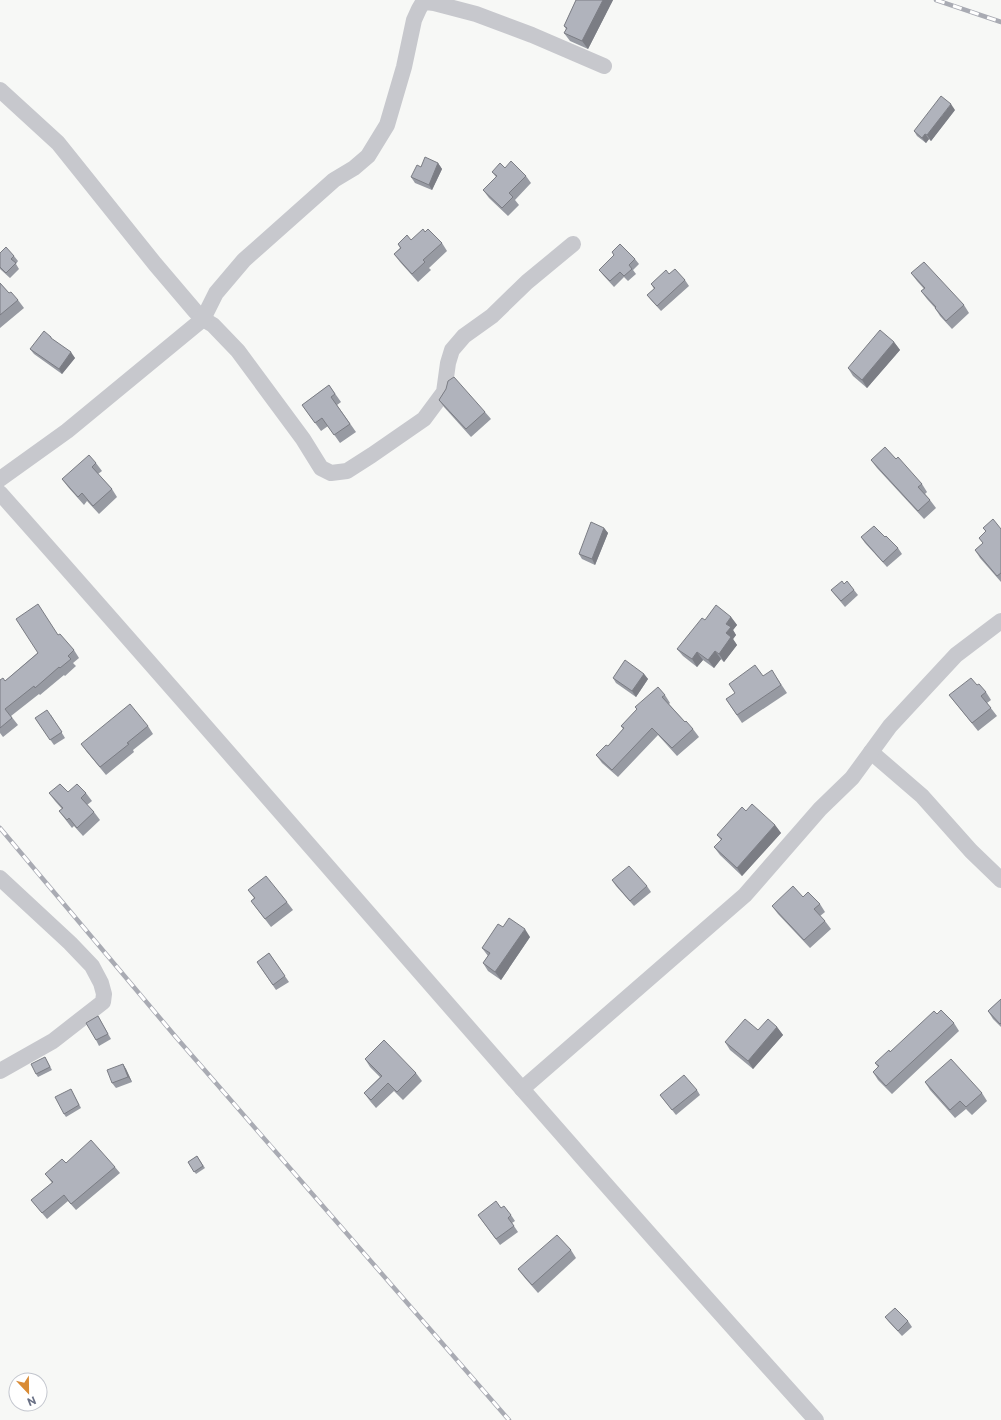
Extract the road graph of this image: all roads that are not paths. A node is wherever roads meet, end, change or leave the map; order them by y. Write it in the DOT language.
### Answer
graph roads {
  1 [pos="604,66"];
  2 [pos="0,90"];
  3 [pos="573,244"];
  4 [pos="203,319"];
  5 [pos="0,479"];
  6 [pos="0,493"];
  7 [pos="1001,621"];
  8 [pos="871,752"];
  9 [pos="1,880"];
  10 [pos="1001,880"];
  11 [pos="0,1071"];
  12 [pos="522,1089"];
  13 [pos="816,1420"];
  1 -- 4 [label="street"];
  2 -- 4 [label="street"];
  3 -- 4 [label="street"];
  4 -- 5 [label="street"];
  6 -- 12 [label="street"];
  7 -- 8 [label="street"];
  8 -- 10 [label="street"];
  8 -- 12 [label="street"];
  9 -- 11 [label="street"];
  12 -- 13 [label="street"];
}
